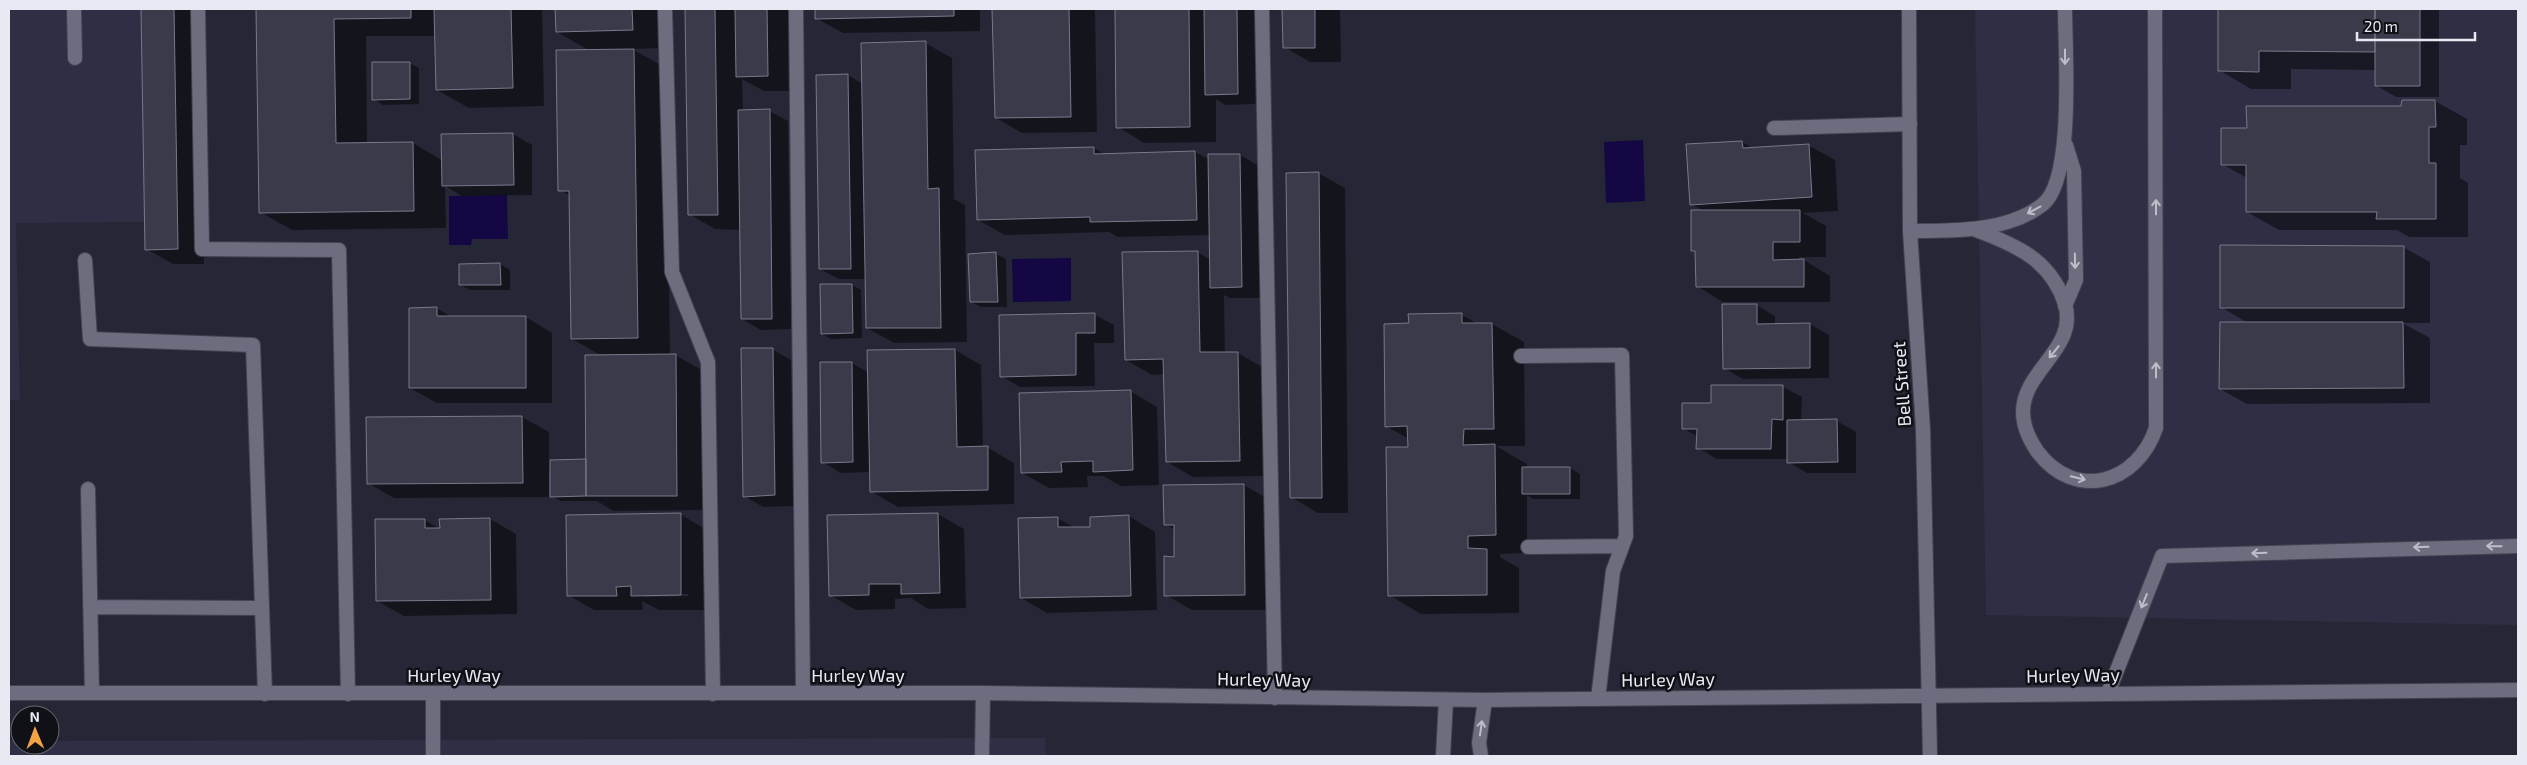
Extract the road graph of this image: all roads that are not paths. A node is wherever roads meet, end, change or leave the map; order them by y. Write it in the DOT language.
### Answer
graph roads {
  1 [pos="74,9"];
  2 [pos="198,9"];
  3 [pos="665,9"];
  4 [pos="796,9"];
  5 [pos="1262,9"];
  6 [pos="1909,9"];
  7 [pos="2065,9"];
  8 [pos="2155,9"];
  9 [pos="75,58"];
  10 [pos="1910,124"];
  11 [pos="1774,128"];
  12 [pos="2066,143"];
  13 [pos="1976,230"];
  14 [pos="1910,231"];
  15 [pos="85,260"];
  16 [pos="2065,306"];
  17 [pos="1520,356"];
  18 [pos="88,489"];
  19 [pos="1622,546"];
  20 [pos="2518,546"];
  21 [pos="1528,547"];
  22 [pos="90,607"];
  23 [pos="262,608"];
  24 [pos="2518,690"];
  25 [pos="9,692"];
  26 [pos="803,693"];
  27 [pos="983,693"];
  28 [pos="2108,693"];
  29 [pos="92,694"];
  30 [pos="265,694"];
  31 [pos="348,694"];
  32 [pos="433,694"];
  33 [pos="713,694"];
  34 [pos="1929,695"];
  35 [pos="1274,698"];
  36 [pos="1598,699"];
  37 [pos="1446,700"];
  38 [pos="1485,700"];
  39 [pos="433,756"];
  40 [pos="982,756"];
  41 [pos="1444,756"];
  42 [pos="1481,756"];
  43 [pos="1930,756"];
  1 -- 9 [label="street"];
  2 -- 31 [label="street"];
  3 -- 33 [label="street"];
  4 -- 26 [label="street"];
  5 -- 35 [label="street"];
  6 -- 10 [label="street, Bell Street"];
  7 -- 12 [label="street, one-way"];
  16 -- 8 [label="street, one-way"];
  10 -- 11 [label="street"];
  10 -- 14 [label="street, Bell Street"];
  12 -- 13 [label="street, one-way"];
  12 -- 16 [label="street, one-way"];
  13 -- 14 [label="street"];
  13 -- 16 [label="street"];
  14 -- 34 [label="street, Bell Street"];
  15 -- 23 [label="street"];
  17 -- 19 [label="street"];
  18 -- 22 [label="street"];
  19 -- 21 [label="street"];
  19 -- 36 [label="street"];
  20 -- 28 [label="street, one-way"];
  22 -- 23 [label="street"];
  22 -- 29 [label="street"];
  23 -- 30 [label="street"];
  24 -- 28 [label="street, Hurley Way"];
  25 -- 29 [label="street, Hurley Way"];
  26 -- 27 [label="street, Hurley Way"];
  26 -- 33 [label="street, Hurley Way"];
  27 -- 35 [label="street, Hurley Way"];
  27 -- 40 [label="street"];
  28 -- 34 [label="street, Hurley Way"];
  29 -- 30 [label="street, Hurley Way"];
  30 -- 31 [label="street, Hurley Way"];
  31 -- 32 [label="street, Hurley Way"];
  32 -- 33 [label="street, Hurley Way"];
  32 -- 39 [label="street"];
  34 -- 36 [label="street, Hurley Way"];
  34 -- 43 [label="street, Bell Street"];
  35 -- 37 [label="street, Hurley Way"];
  36 -- 38 [label="street, Hurley Way"];
  37 -- 38 [label="street, Hurley Way"];
  37 -- 41 [label="street"];
  42 -- 38 [label="street, one-way"];
}
